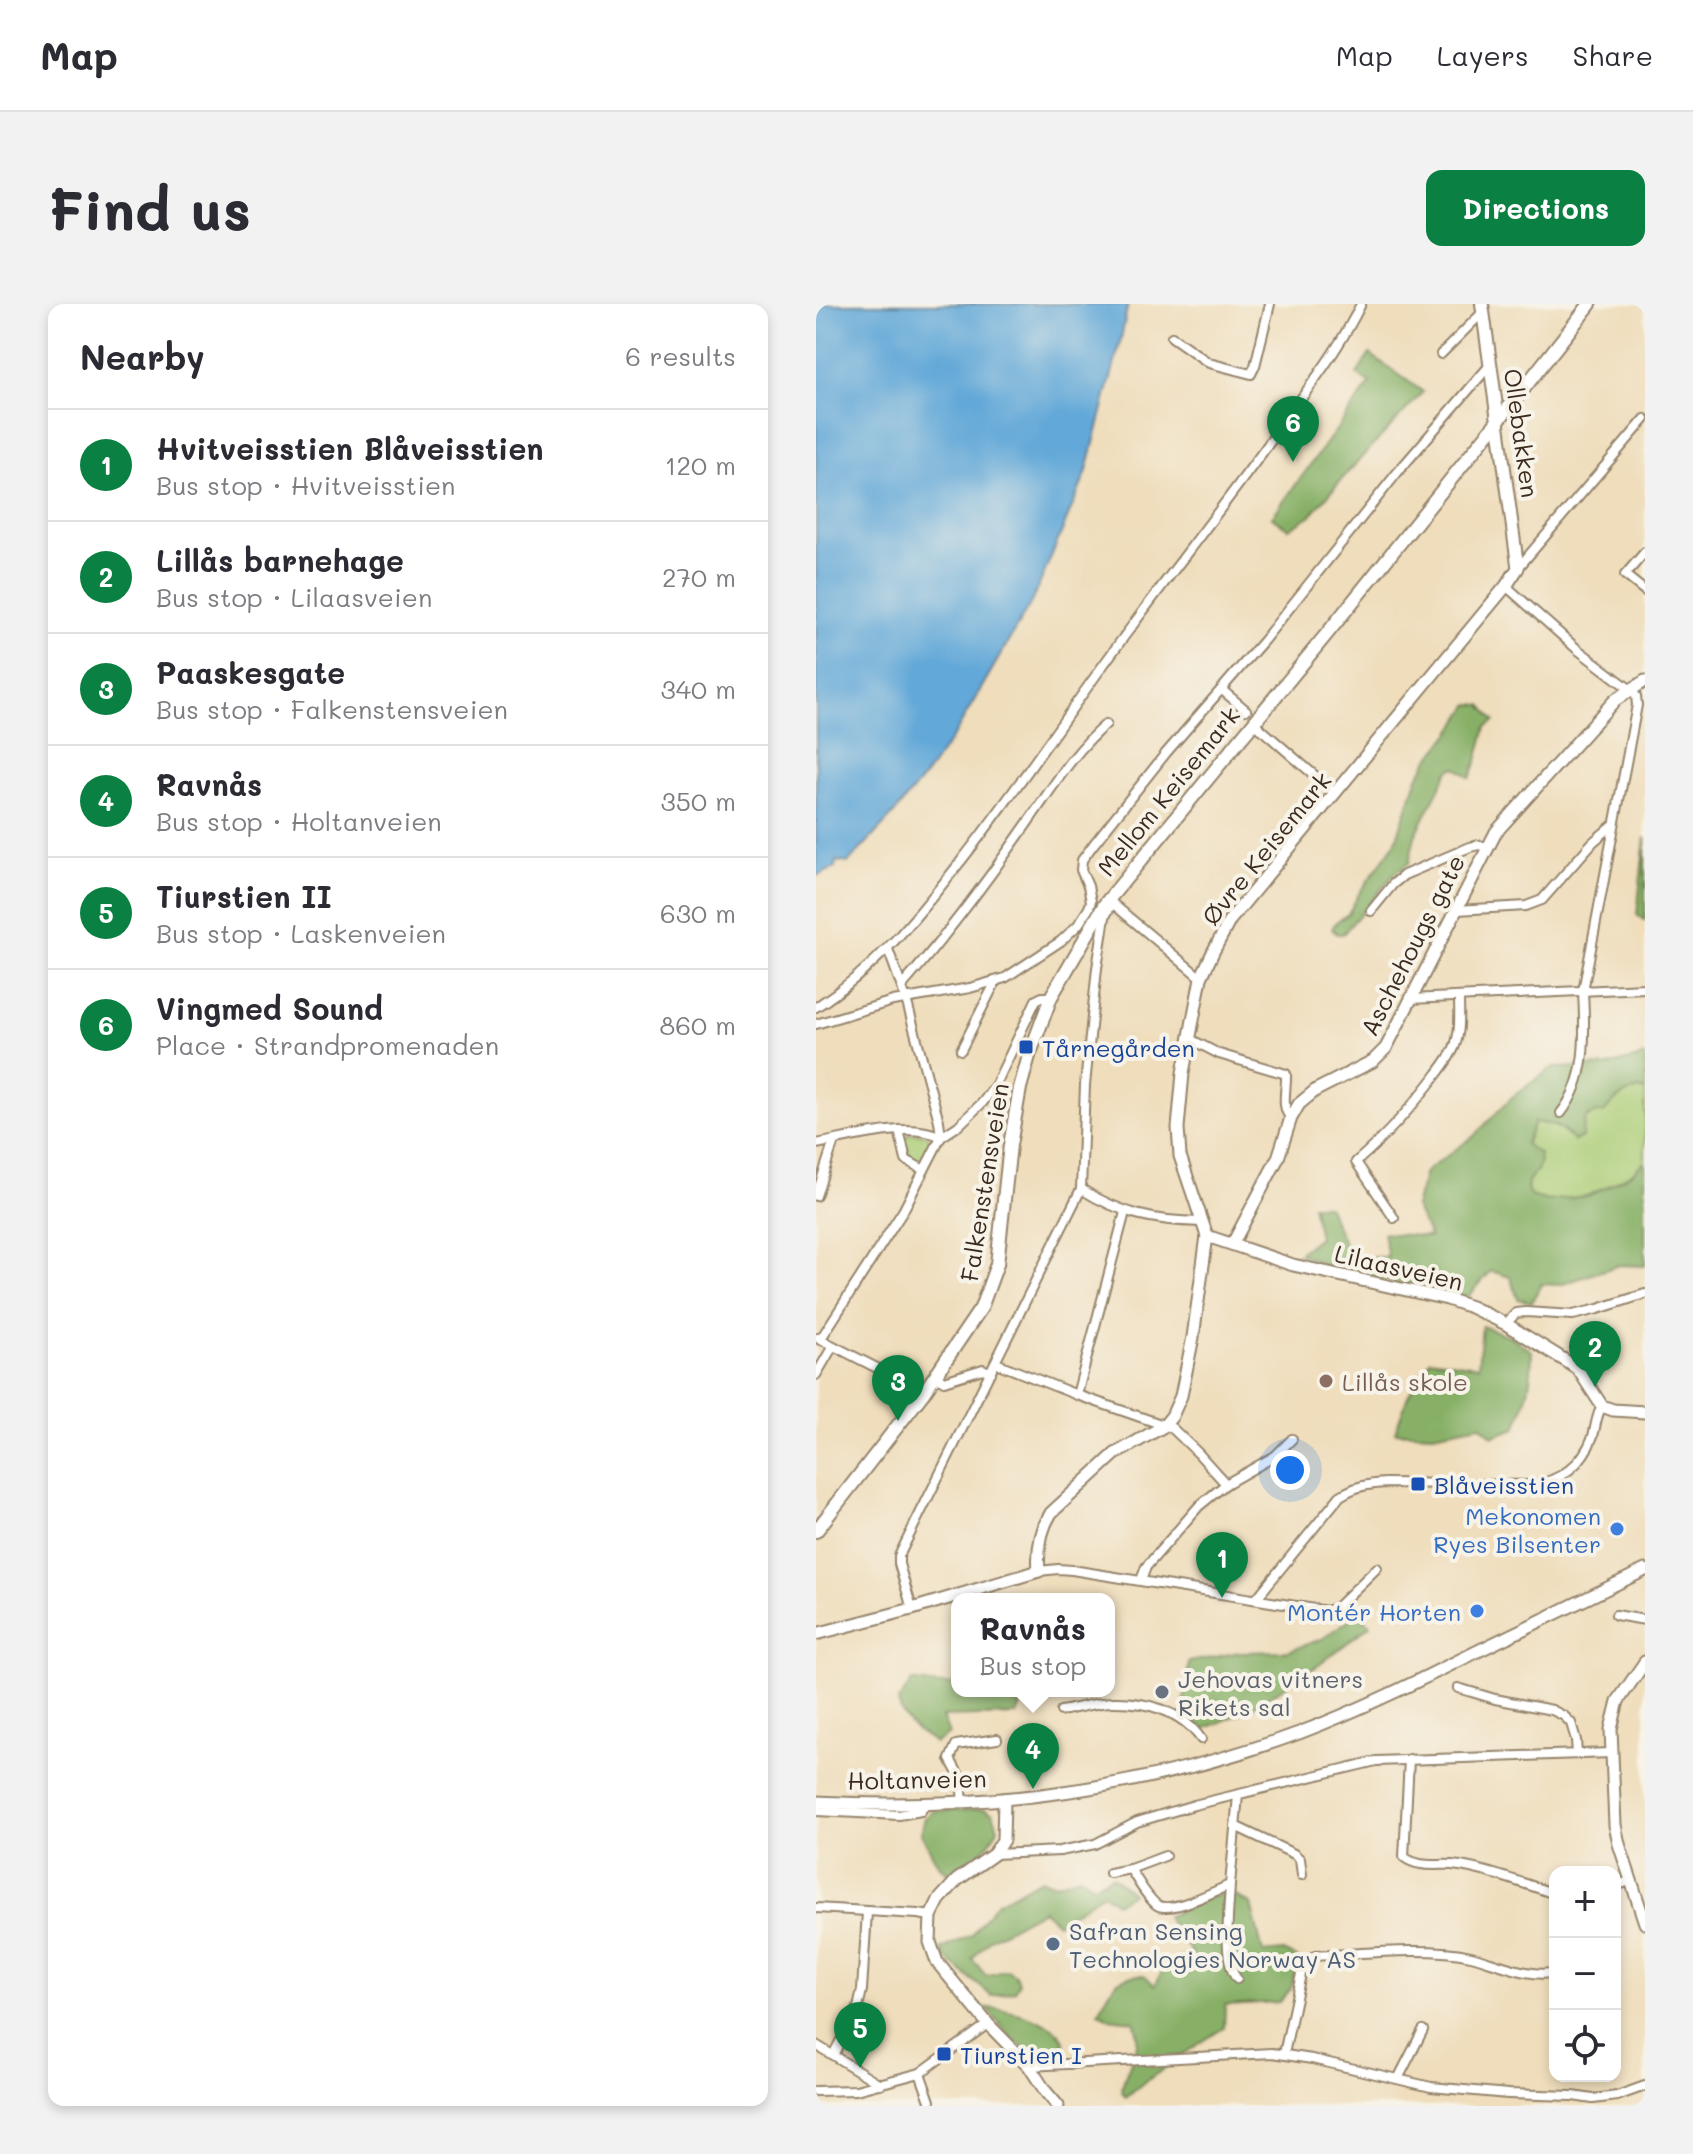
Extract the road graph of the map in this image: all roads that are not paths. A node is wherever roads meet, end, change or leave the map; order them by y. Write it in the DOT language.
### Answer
graph roads {
  1 [pos="1270,304"];
  2 [pos="1590,304"];
  3 [pos="1357,305"];
  4 [pos="1483,308"];
  5 [pos="1172,337"];
  6 [pos="1441,354"];
  7 [pos="1490,365"];
  8 [pos="1645,419"];
  9 [pos="1498,421"];
  10 [pos="1645,552"];
  11 [pos="1518,568"];
  12 [pos="1506,586"];
  13 [pos="1645,591"];
  14 [pos="1645,681"];
  15 [pos="1222,690"];
  16 [pos="1631,690"];
  17 [pos="1246,710"];
  18 [pos="1253,722"];
  19 [pos="1106,724"];
  20 [pos="1336,794"];
  21 [pos="1613,824"];
  22 [pos="1487,847"];
  23 [pos="1110,902"];
  24 [pos="1457,910"];
  25 [pos="1371,911"];
  26 [pos="888,949"];
  27 [pos="1201,978"];
  28 [pos="996,981"];
  29 [pos="902,986"];
  30 [pos="1645,988"];
  31 [pos="1583,991"];
  32 [pos="1051,997"];
  33 [pos="1459,998"];
  34 [pos="906,999"];
  35 [pos="1410,999"];
  36 [pos="816,1007"];
  37 [pos="816,1024"];
  38 [pos="1190,1039"];
  39 [pos="961,1050"];
  40 [pos="1561,1113"];
  41 [pos="1291,1118"];
  42 [pos="899,1130"];
  43 [pos="941,1137"];
  44 [pos="834,1141"];
  45 [pos="816,1144"];
  46 [pos="924,1170"];
  47 [pos="1081,1189"];
  48 [pos="816,1196"];
  49 [pos="1125,1212"];
  50 [pos="1394,1218"];
  51 [pos="1201,1222"];
  52 [pos="1207,1236"];
  53 [pos="1233,1243"];
  54 [pos="1645,1294"];
  55 [pos="1506,1324"];
  56 [pos="818,1338"];
  57 [pos="833,1346"];
  58 [pos="996,1363"];
  59 [pos="991,1373"];
  60 [pos="816,1375"];
  61 [pos="936,1376"];
  62 [pos="924,1392"];
  63 [pos="1077,1395"];
  64 [pos="1602,1406"];
  65 [pos="1645,1412"];
  66 [pos="1164,1426"];
  67 [pos="1292,1439"];
  68 [pos="1226,1484"];
  69 [pos="816,1531"];
  70 [pos="1377,1568"];
  71 [pos="1645,1570"];
  72 [pos="1039,1571"];
  73 [pos="1141,1580"];
  74 [pos="965,1593"];
  75 [pos="951,1597"];
  76 [pos="1256,1599"];
  77 [pos="912,1609"];
  78 [pos="1616,1615"];
  79 [pos="1645,1620"];
  80 [pos="816,1634"];
  81 [pos="1645,1662"];
  82 [pos="1458,1688"];
  83 [pos="1061,1711"];
  84 [pos="997,1739"];
  85 [pos="1201,1739"];
  86 [pos="1612,1753"];
  87 [pos="1577,1754"];
  88 [pos="1409,1759"];
  89 [pos="1238,1795"];
  90 [pos="1004,1799"];
  91 [pos="816,1802"];
  92 [pos="963,1803"];
  93 [pos="924,1805"];
  94 [pos="816,1811"];
  95 [pos="1235,1826"];
  96 [pos="994,1854"];
  97 [pos="1165,1856"];
  98 [pos="1130,1869"];
  99 [pos="1110,1873"];
  100 [pos="1302,1875"];
  101 [pos="1630,1881"];
  102 [pos="1621,1884"];
  103 [pos="1230,1885"];
  104 [pos="1549,1892"];
  105 [pos="1641,1899"];
  106 [pos="816,1908"];
  107 [pos="867,1912"];
  108 [pos="931,1916"];
  109 [pos="1645,1923"];
  110 [pos="1549,1974"];
  111 [pos="1237,1979"];
  112 [pos="988,2024"];
  113 [pos="1423,2030"];
  114 [pos="816,2045"];
  115 [pos="1284,2054"];
  116 [pos="833,2055"];
  117 [pos="1029,2066"];
  118 [pos="920,2073"];
  119 [pos="1398,2079"];
  120 [pos="880,2084"];
  121 [pos="1645,2086"];
  122 [pos="816,2091"];
  123 [pos="929,2106"];
  124 [pos="1058,2106"];
  1 -- 5 [label="street"];
  2 -- 9 [label="main road, Mellom Keisemark"];
  3 -- 26 [label="street"];
  4 -- 6 [label="street"];
  4 -- 7 [label="main road, Ollebakken"];
  7 -- 9 [label="main road, Ollebakken"];
  7 -- 15 [label="street"];
  8 -- 11 [label="street"];
  9 -- 11 [label="main road, Ollebakken"];
  9 -- 18 [label="main road, Mellom Keisemark"];
  10 -- 13 [label="street"];
  11 -- 12 [label="main road, Øvre Keisemark"];
  12 -- 16 [label="street"];
  12 -- 20 [label="main road, Øvre Keisemark"];
  14 -- 16 [label="main road, Aschehougs gate"];
  15 -- 17 [label="street"];
  15 -- 28 [label="street"];
  16 -- 21 [label="street"];
  16 -- 22 [label="main road, Aschehougs gate"];
  18 -- 20 [label="street"];
  18 -- 23 [label="main road, Mellom Keisemark"];
  19 -- 29 [label="street"];
  20 -- 27 [label="main road, Øvre Keisemark"];
  21 -- 24 [label="street"];
  21 -- 31 [label="street"];
  22 -- 24 [label="main road, Aschehougs gate"];
  22 -- 25 [label="street, Aschehougs gate"];
  23 -- 27 [label="street"];
  23 -- 32 [label="main road, Falkenstensveien"];
  23 -- 47 [label="street, Mellom Keisemark"];
  24 -- 35 [label="main road, Aschehougs gate"];
  26 -- 29 [label="street"];
  26 -- 36 [label="street"];
  27 -- 38 [label="main road, Øvre Keisemark"];
  28 -- 34 [label="street"];
  28 -- 39 [label="street"];
  29 -- 34 [label="street"];
  30 -- 31 [label="street"];
  31 -- 33 [label="street"];
  31 -- 40 [label="street"];
  32 -- 43 [label="street"];
  32 -- 61 [label="main road, Falkenstensveien"];
  33 -- 35 [label="street"];
  33 -- 50 [label="street"];
  34 -- 37 [label="street"];
  34 -- 43 [label="street"];
  35 -- 41 [label="main road, Aschehougs gate"];
  38 -- 41 [label="street"];
  38 -- 51 [label="main road, Øvre Keisemark"];
  41 -- 53 [label="main road, Aschehougs gate"];
  42 -- 43 [label="street"];
  42 -- 44 [label="street"];
  42 -- 46 [label="street"];
  43 -- 46 [label="street"];
  44 -- 45 [label="street"];
  44 -- 48 [label="street"];
  46 -- 56 [label="street"];
  47 -- 49 [label="street"];
  47 -- 58 [label="street"];
  49 -- 51 [label="street"];
  49 -- 63 [label="street"];
  51 -- 52 [label="main road, Øvre Keisemark"];
  52 -- 53 [label="main road, Lilaasveien"];
  52 -- 66 [label="main road"];
  53 -- 55 [label="main road, Lilaasveien"];
  54 -- 55 [label="street"];
  55 -- 64 [label="main road, Lilaasveien"];
  56 -- 57 [label="street"];
  57 -- 60 [label="street"];
  57 -- 62 [label="street"];
  58 -- 59 [label="street"];
  58 -- 63 [label="street"];
  59 -- 61 [label="street"];
  59 -- 77 [label="street"];
  61 -- 62 [label="main road, Falkenstensveien"];
  62 -- 69 [label="main road, Falkenstensveien"];
  63 -- 66 [label="street"];
  64 -- 65 [label="main road"];
  64 -- 76 [label="street"];
  66 -- 68 [label="street"];
  66 -- 72 [label="main road"];
  67 -- 68 [label="street"];
  68 -- 73 [label="street"];
  70 -- 76 [label="street"];
  71 -- 90 [label="main road, Holtanveien"];
  72 -- 73 [label="street"];
  72 -- 74 [label="main road"];
  73 -- 76 [label="street"];
  75 -- 77 [label="main road"];
  77 -- 80 [label="main road"];
  78 -- 79 [label="street"];
  81 -- 86 [label="main road"];
  82 -- 87 [label="street"];
  83 -- 85 [label="street"];
  84 -- 92 [label="street"];
  86 -- 87 [label="street"];
  86 -- 101 [label="main road"];
  87 -- 88 [label="street"];
  88 -- 89 [label="street"];
  88 -- 104 [label="street"];
  89 -- 95 [label="street"];
  89 -- 96 [label="street"];
  90 -- 92 [label="main road, Holtanveien"];
  90 -- 96 [label="main road"];
  91 -- 93 [label="main road, Holtanveien"];
  92 -- 93 [label="main road, Holtanveien"];
  93 -- 94 [label="street"];
  95 -- 100 [label="street"];
  95 -- 103 [label="street"];
  96 -- 108 [label="main road"];
  97 -- 98 [label="street"];
  98 -- 99 [label="street"];
  98 -- 103 [label="street"];
  101 -- 102 [label="street"];
  101 -- 105 [label="main road"];
  103 -- 111 [label="street"];
  105 -- 109 [label="main road"];
  106 -- 107 [label="street"];
  107 -- 108 [label="street"];
  107 -- 116 [label="street"];
  108 -- 112 [label="main road"];
  110 -- 115 [label="street"];
  112 -- 117 [label="main road"];
  112 -- 118 [label="street"];
  113 -- 119 [label="street"];
  114 -- 116 [label="street"];
  115 -- 117 [label="street"];
  115 -- 119 [label="street"];
  116 -- 120 [label="street"];
  117 -- 124 [label="main road"];
  118 -- 120 [label="street"];
  118 -- 123 [label="street"];
  119 -- 121 [label="street"];
  120 -- 122 [label="street"];
}
